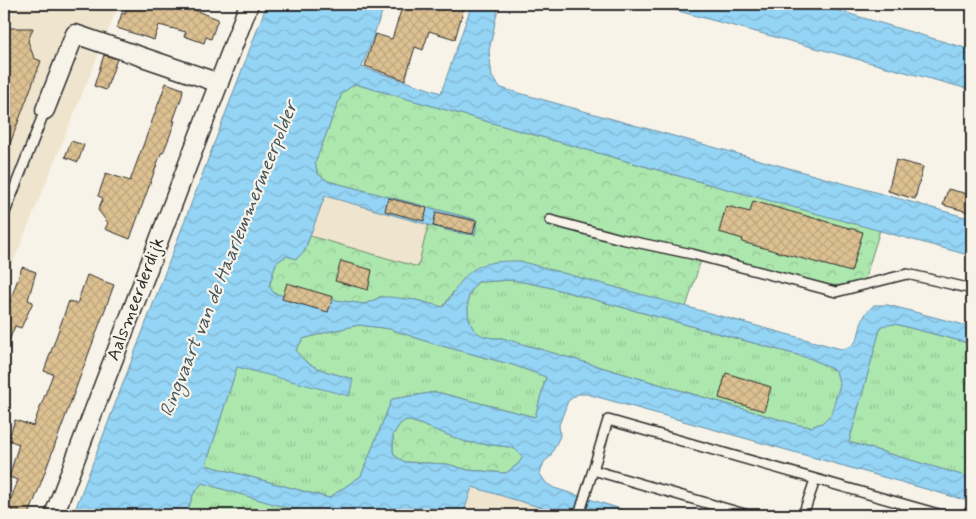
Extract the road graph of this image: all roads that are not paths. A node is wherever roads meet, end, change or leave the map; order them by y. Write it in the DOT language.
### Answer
graph roads {
  1 [pos="248,4"];
  2 [pos="218,83"];
  3 [pos="45,110"];
  4 [pos="4,214"];
  5 [pos="550,220"];
  6 [pos="972,290"];
  7 [pos="593,470"];
  8 [pos="815,480"];
  9 [pos="54,515"];
  10 [pos="579,515"];
  11 [pos="748,515"];
  12 [pos="803,515"];
  13 [pos="942,515"];
  1 -- 2 [label="street, Aalsmeerderdijk"];
  2 -- 3 [label="street"];
  2 -- 9 [label="street, Aalsmeerderdijk"];
  3 -- 4 [label="lane"];
  5 -- 6 [label="lane"];
  7 -- 8 [label="lane"];
  7 -- 10 [label="lane"];
  7 -- 11 [label="lane"];
  8 -- 12 [label="lane"];
  8 -- 13 [label="lane"];
}
